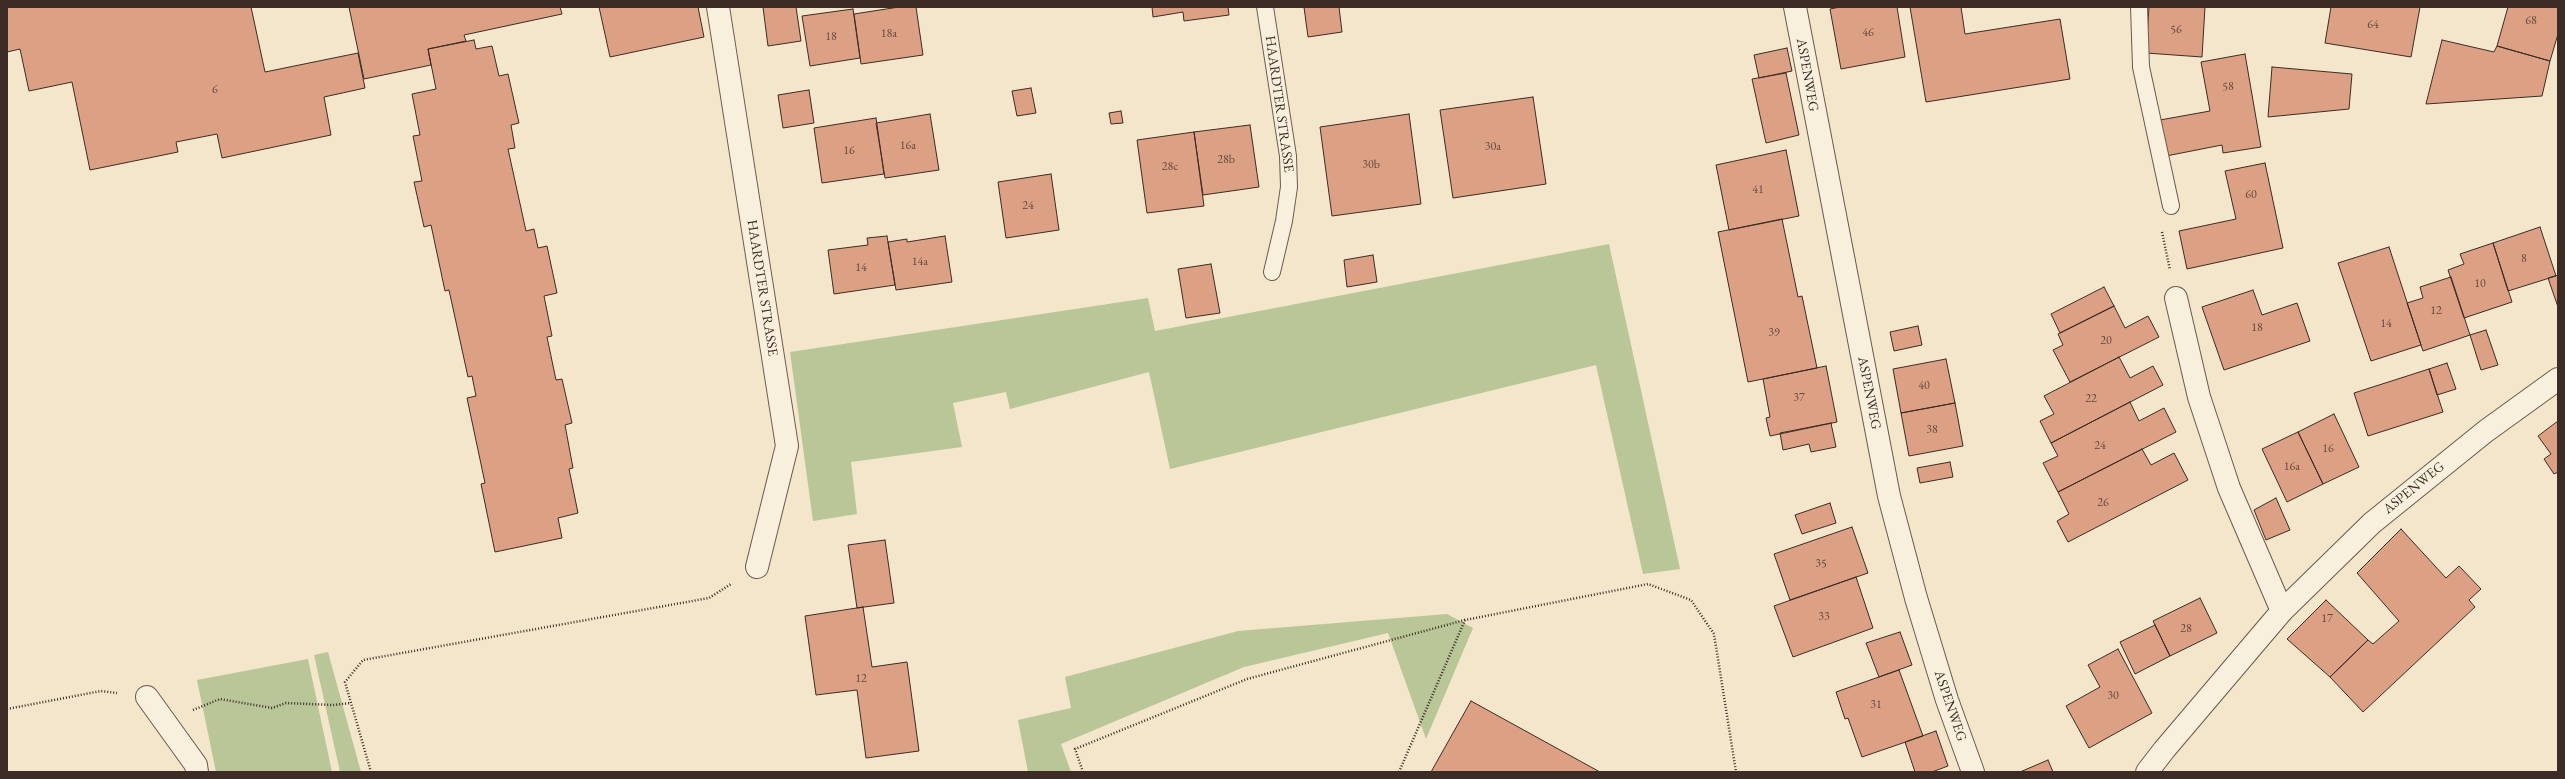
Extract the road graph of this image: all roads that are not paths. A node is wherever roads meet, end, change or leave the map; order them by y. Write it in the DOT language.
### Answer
graph roads {
  1 [pos="718,7"];
  2 [pos="1265,7"];
  3 [pos="1795,7"];
  4 [pos="2138,7"];
  5 [pos="2171,206"];
  6 [pos="1272,272"];
  7 [pos="2176,298"];
  8 [pos="2558,379"];
  9 [pos="757,567"];
  10 [pos="2282,611"];
  11 [pos="147,697"];
  12 [pos="197,772"];
  13 [pos="1973,772"];
  14 [pos="2147,772"];
  1 -- 9 [label="street, HAARDTER STRASSE"];
  2 -- 6 [label="lane, HAARDTER STRASSE"];
  3 -- 13 [label="street, ASPENWEG"];
  4 -- 5 [label="lane"];
  7 -- 10 [label="street"];
  8 -- 10 [label="street, ASPENWEG"];
  10 -- 14 [label="street, ASPENWEG"];
  11 -- 12 [label="street"];
}
